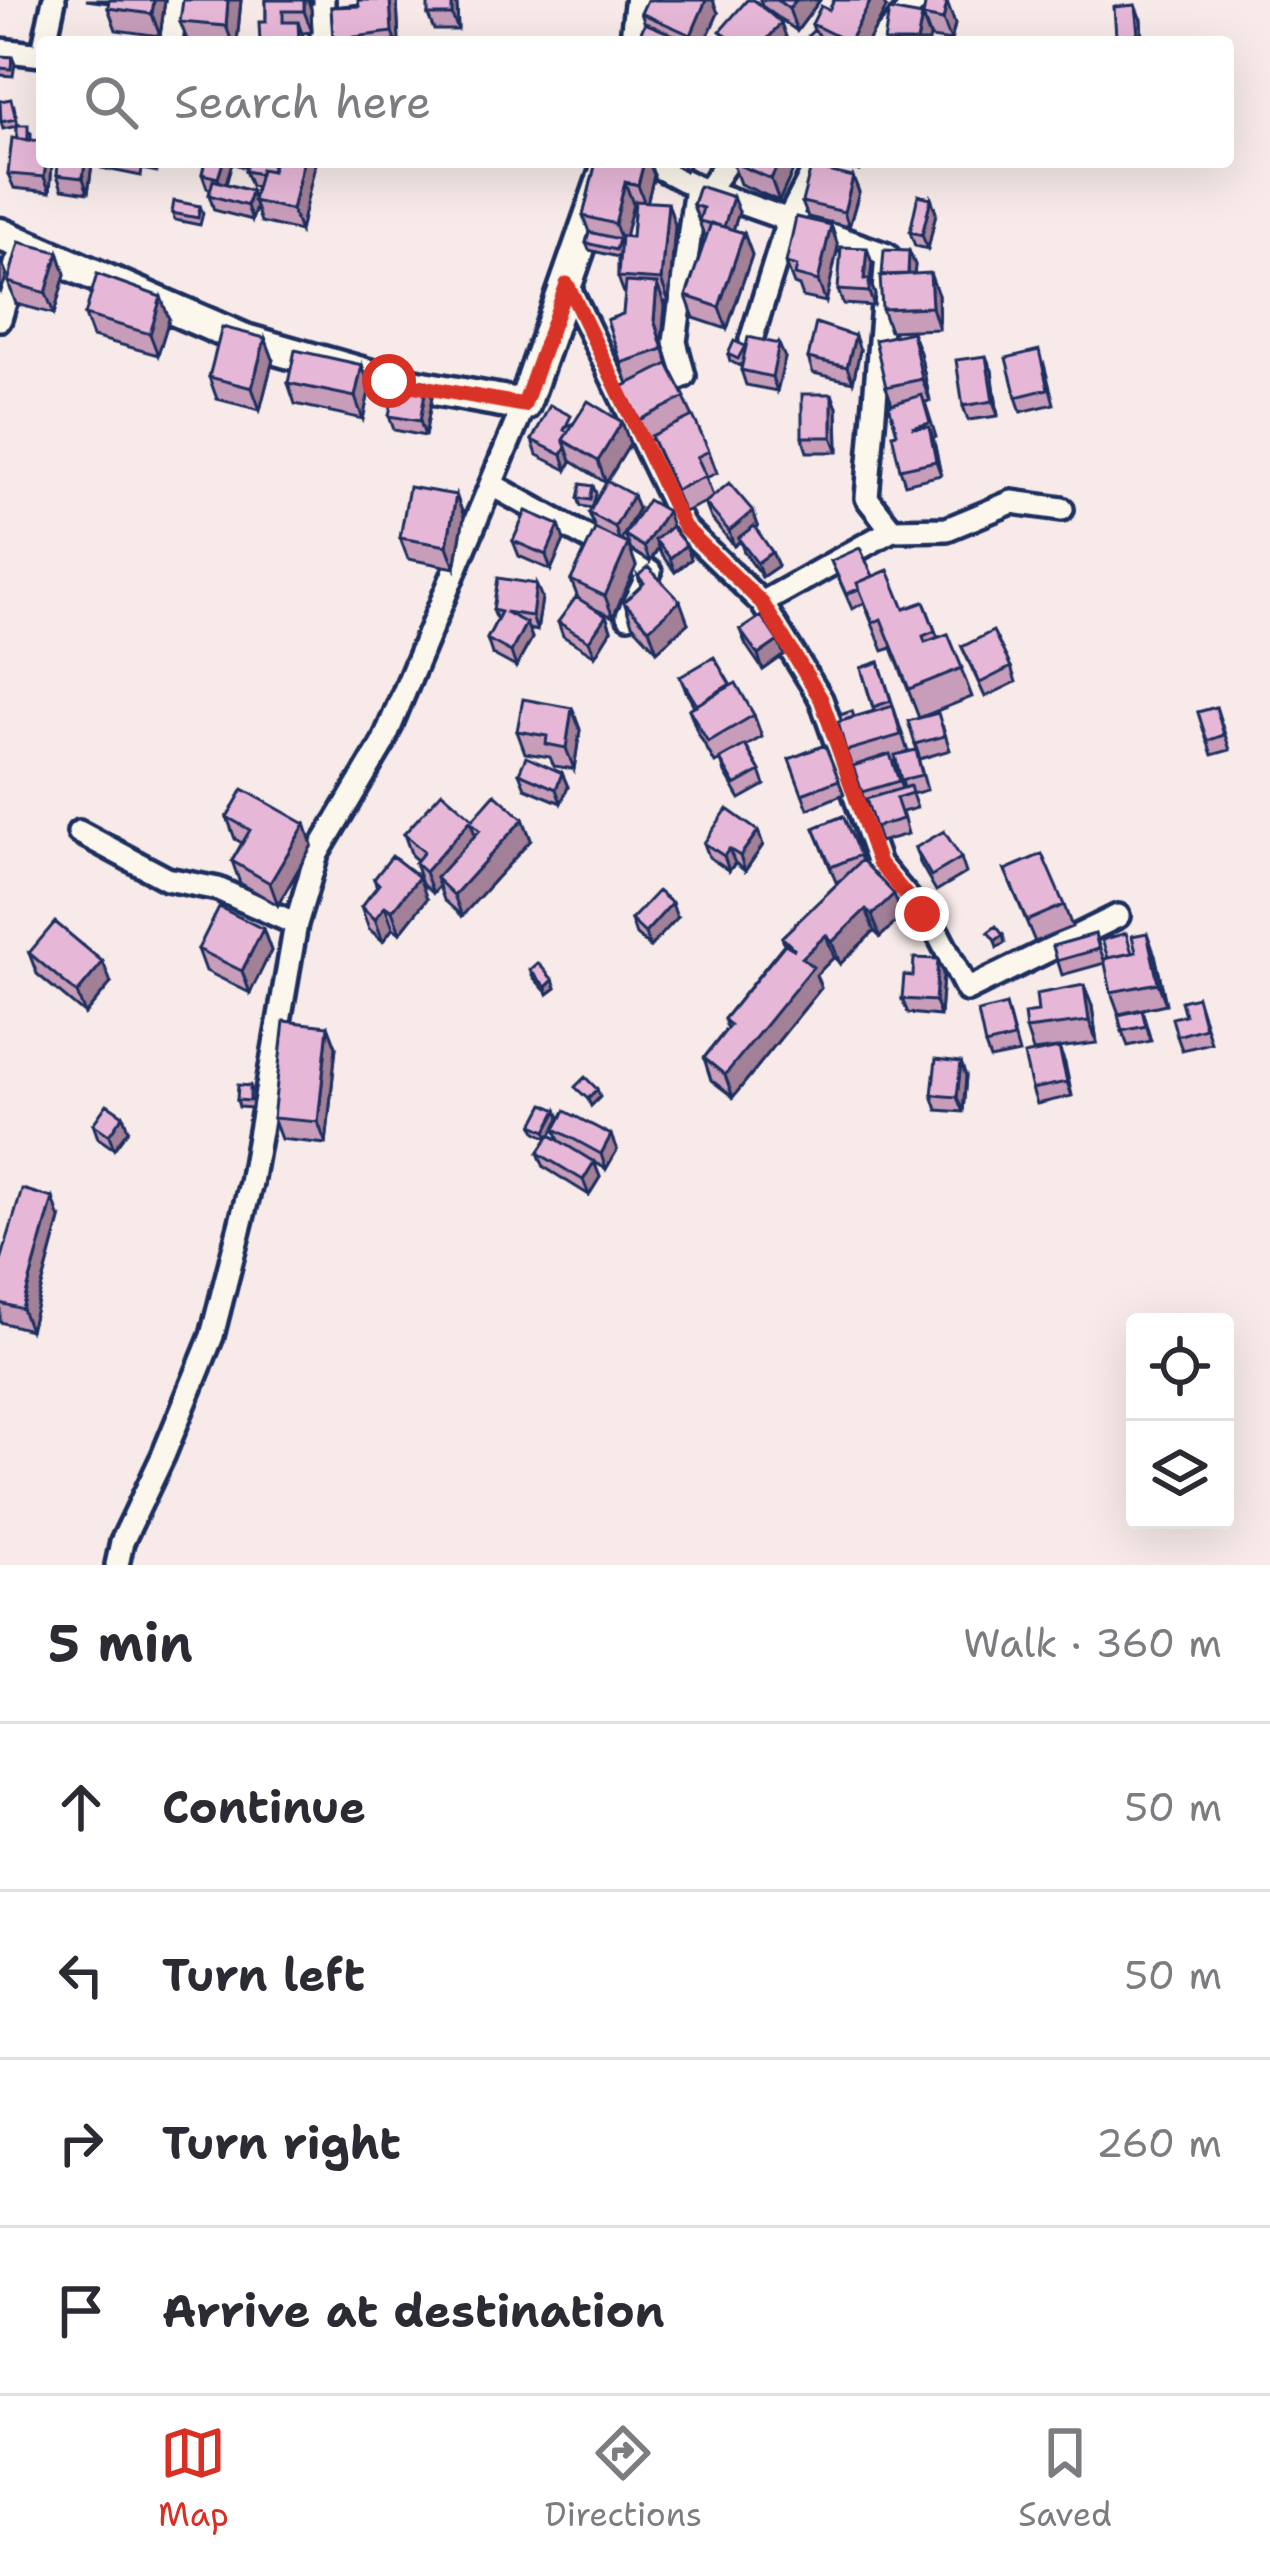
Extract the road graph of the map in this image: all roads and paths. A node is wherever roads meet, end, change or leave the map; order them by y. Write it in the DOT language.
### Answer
graph roads {
  1 [pos="54,0"];
  2 [pos="177,0"];
  3 [pos="323,0"];
  4 [pos="641,0"];
  5 [pos="916,0"];
  6 [pos="46,36"];
  7 [pos="172,36"];
  8 [pos="322,36"];
  9 [pos="637,36"];
  10 [pos="885,36"];
  11 [pos="0,50"];
  12 [pos="36,54"];
  13 [pos="607,168"];
  14 [pos="661,168"];
  15 [pos="721,168"];
  16 [pos="815,168"];
  17 [pos="702,189"];
  18 [pos="789,218"];
  19 [pos="11,238"];
  20 [pos="567,284"];
  21 [pos="0,319"];
  22 [pos="751,340"];
  23 [pos="622,404"];
  24 [pos="524,405"];
  25 [pos="491,485"];
  26 [pos="1062,509"];
  27 [pos="892,530"];
  28 [pos="762,603"];
  29 [pos="628,616"];
  30 [pos="79,832"];
  31 [pos="1118,916"];
  32 [pos="296,924"];
  33 [pos="117,1565"];
  1 -- 6 [label="street"];
  2 -- 7 [label="street"];
  3 -- 8 [label="street"];
  4 -- 9 [label="street"];
  5 -- 10 [label="street"];
  11 -- 12 [label="street"];
  13 -- 20 [label="street"];
  14 -- 17 [label="street"];
  15 -- 17 [label="street"];
  16 -- 18 [label="street"];
  17 -- 18 [label="street"];
  17 -- 23 [label="street"];
  18 -- 22 [label="street"];
  18 -- 27 [label="street"];
  19 -- 21 [label="street"];
  19 -- 24 [label="street"];
  20 -- 23 [label="street"];
  20 -- 24 [label="street"];
  23 -- 28 [label="street"];
  24 -- 25 [label="street"];
  25 -- 29 [label="street"];
  25 -- 32 [label="street"];
  26 -- 27 [label="street"];
  27 -- 28 [label="street"];
  28 -- 31 [label="street"];
  30 -- 32 [label="street"];
  32 -- 33 [label="street"];
}
